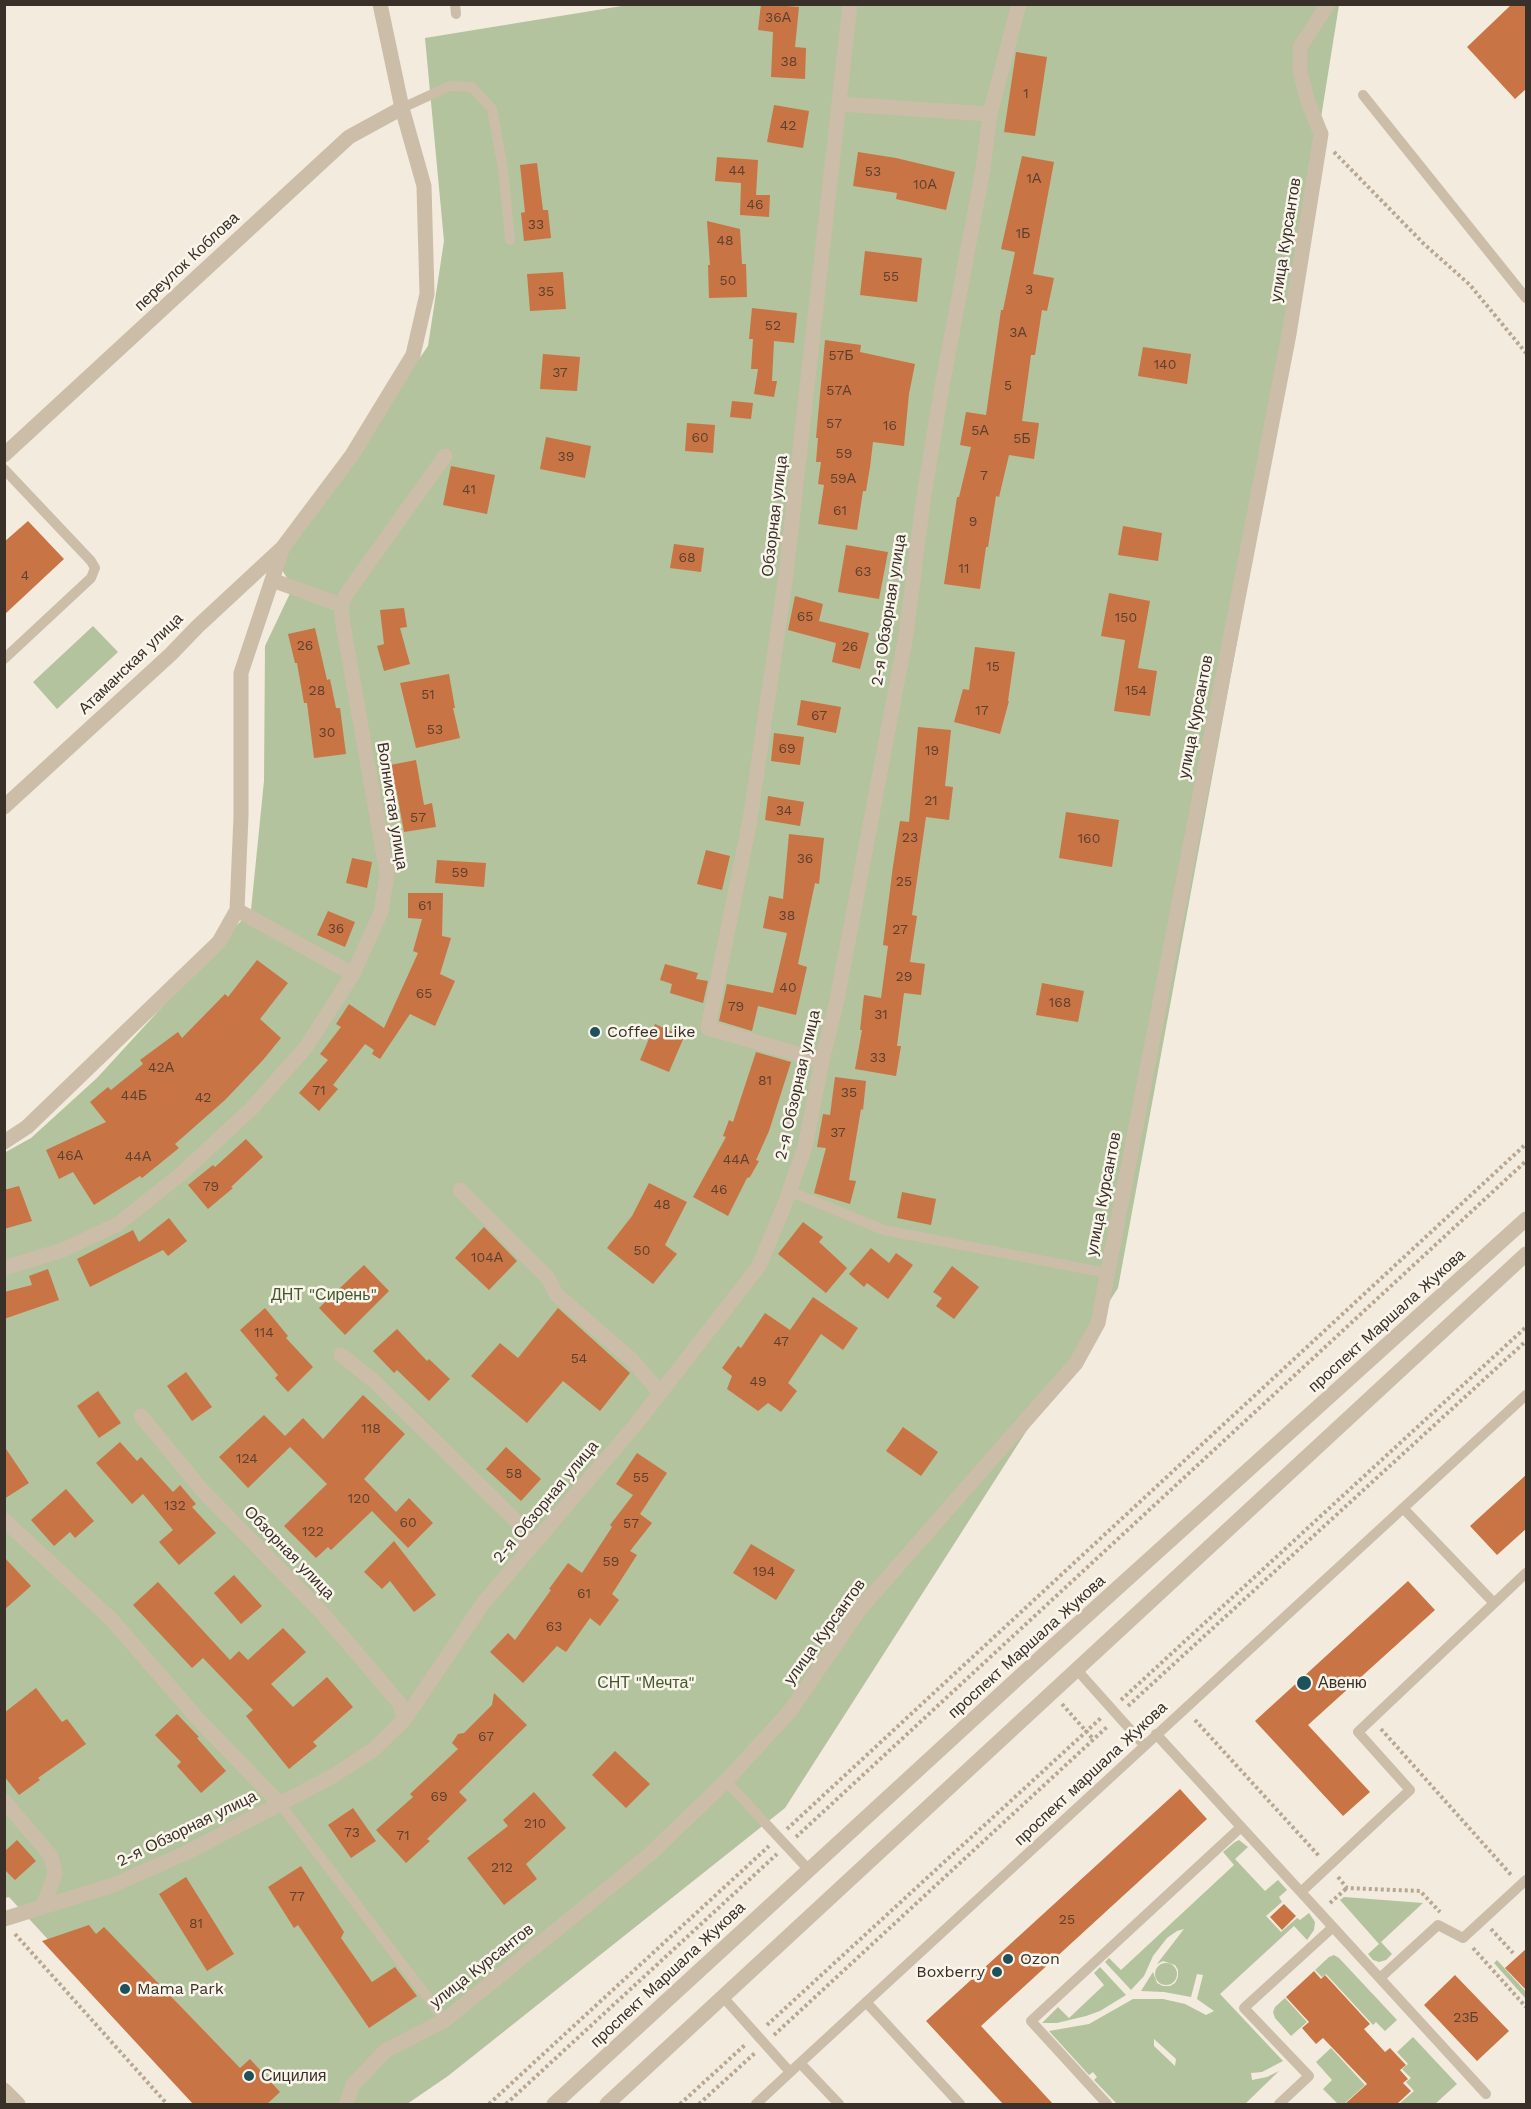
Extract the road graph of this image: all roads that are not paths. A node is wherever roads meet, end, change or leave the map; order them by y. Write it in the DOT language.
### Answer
graph roads {
  1 [pos="380,4"];
  2 [pos="850,4"];
  3 [pos="1019,4"];
  4 [pos="1328,4"];
  5 [pos="1363,95"];
  6 [pos="839,104"];
  7 [pos="402,108"];
  8 [pos="990,114"];
  9 [pos="510,240"];
  10 [pos="1527,298"];
  11 [pos="4,455"];
  12 [pos="446,456"];
  13 [pos="4,469"];
  14 [pos="283,547"];
  15 [pos="272,580"];
  16 [pos="342,605"];
  17 [pos="4,659"];
  18 [pos="4,807"];
  19 [pos="237,910"];
  20 [pos="352,975"];
  21 [pos="822,1061"];
  22 [pos="4,1142"];
  23 [pos="460,1190"];
  24 [pos="789,1191"];
  25 [pos="1527,1219"];
  26 [pos="1527,1254"];
  27 [pos="4,1268"];
  28 [pos="1107,1273"];
  29 [pos="341,1355"];
  30 [pos="660,1393"];
  31 [pos="1527,1395"];
  32 [pos="141,1416"];
  33 [pos="1403,1508"];
  34 [pos="4,1520"];
  35 [pos="528,1551"];
  36 [pos="1527,1573"];
  37 [pos="1494,1603"];
  38 [pos="1077,1670"];
  39 [pos="404,1720"];
  40 [pos="1156,1734"];
  41 [pos="1144,1745"];
  42 [pos="726,1781"];
  43 [pos="4,1801"];
  44 [pos="280,1804"];
  45 [pos="1241,1827"];
  46 [pos="809,1870"];
  47 [pos="1524,1882"];
  48 [pos="1301,1892"];
  49 [pos="43,1906"];
  50 [pos="8,1925"];
  51 [pos="1333,1926"];
  52 [pos="1380,1978"];
  53 [pos="723,1997"];
  54 [pos="866,2002"];
  55 [pos="445,2020"];
  56 [pos="800,2063"];
  57 [pos="790,2072"];
  58 [pos="4,2090"];
  59 [pos="1486,2094"];
  60 [pos="18,2104"];
  61 [pos="346,2104"];
  62 [pos="554,2104"];
  63 [pos="607,2104"];
  64 [pos="756,2104"];
  65 [pos="839,2104"];
  66 [pos="960,2104"];
  67 [pos="1107,2104"];
  68 [pos="1279,2104"];
  1 -- 7 [label="street"];
  2 -- 6 [label="street, Обзорная улица"];
  3 -- 8 [label="street, 2-я Обзорная улица"];
  4 -- 28 [label="street, улица Курсантов"];
  5 -- 10 [label="lane"];
  6 -- 8 [label="street"];
  6 -- 21 [label="street, Обзорная улица"];
  7 -- 9 [label="lane"];
  7 -- 11 [label="street, переулок Коблова"];
  7 -- 14 [label="street"];
  8 -- 21 [label="street, 2-я Обзорная улица"];
  12 -- 16 [label="street"];
  13 -- 17 [label="lane"];
  14 -- 15 [label="street"];
  14 -- 18 [label="street, Атаманская улица"];
  15 -- 16 [label="street"];
  15 -- 19 [label="street"];
  16 -- 20 [label="street, Волнистая улица"];
  19 -- 20 [label="street"];
  19 -- 22 [label="street"];
  20 -- 27 [label="street, Волнистая улица"];
  21 -- 24 [label="street, 2-я Обзорная улица"];
  23 -- 30 [label="street"];
  24 -- 28 [label="lane"];
  24 -- 30 [label="street, 2-я Обзорная улица"];
  25 -- 46 [label="street, проспект Маршала Жукова"];
  26 -- 38 [label="street"];
  28 -- 42 [label="street, улица Курсантов"];
  29 -- 35 [label="street"];
  30 -- 35 [label="street, 2-я Обзорная улица"];
  31 -- 33 [label="lane, проспект маршала Жукова"];
  32 -- 39 [label="street, Обзорная улица"];
  33 -- 37 [label="lane"];
  33 -- 40 [label="lane, проспект маршала Жукова"];
  34 -- 44 [label="street"];
  35 -- 39 [label="street, 2-я Обзорная улица"];
  36 -- 37 [label="lane"];
  37 -- 48 [label="lane"];
  38 -- 41 [label="lane"];
  38 -- 53 [label="street"];
  39 -- 44 [label="street, 2-я Обзорная улица"];
  40 -- 41 [label="lane, проспект маршала Жукова"];
  40 -- 45 [label="lane"];
  41 -- 54 [label="lane, проспект маршала Жукова"];
  42 -- 46 [label="lane"];
  42 -- 55 [label="street, улица Курсантов"];
  43 -- 49 [label="street"];
  44 -- 49 [label="street, 2-я Обзорная улица"];
  44 -- 55 [label="lane"];
  45 -- 48 [label="lane"];
  45 -- 67 [label="lane"];
  46 -- 62 [label="street, проспект Маршала Жукова"];
  47 -- 52 [label="lane"];
  48 -- 51 [label="lane"];
  49 -- 50 [label="street, 2-я Обзорная улица"];
  51 -- 52 [label="lane"];
  51 -- 68 [label="lane"];
  52 -- 59 [label="lane"];
  53 -- 57 [label="lane"];
  53 -- 63 [label="street"];
  54 -- 56 [label="lane, проспект маршала Жукова"];
  54 -- 66 [label="lane"];
  55 -- 61 [label="street, улица Курсантов"];
  56 -- 57 [label="lane, проспект маршала Жукова"];
  56 -- 65 [label="lane"];
  57 -- 64 [label="lane, проспект маршала Жукова"];
  58 -- 60 [label="street"];
}
